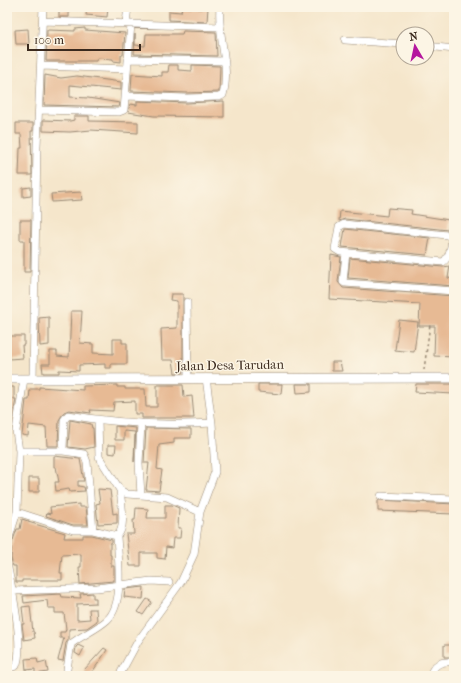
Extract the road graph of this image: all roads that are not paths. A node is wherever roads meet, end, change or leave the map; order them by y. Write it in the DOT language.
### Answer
graph roads {
  1 [pos="43,7"];
  2 [pos="128,7"];
  3 [pos="220,7"];
  4 [pos="43,21"];
  5 [pos="128,24"];
  6 [pos="220,27"];
  7 [pos="345,40"];
  8 [pos="395,43"];
  9 [pos="435,47"];
  10 [pos="454,49"];
  11 [pos="128,59"];
  12 [pos="223,61"];
  13 [pos="41,66"];
  14 [pos="127,69"];
  15 [pos="125,96"];
  16 [pos="39,110"];
  17 [pos="452,245"];
  18 [pos="346,253"];
  19 [pos="454,291"];
  20 [pos="187,302"];
  21 [pos="188,378"];
  22 [pos="206,378"];
  23 [pos="454,378"];
  24 [pos="7,379"];
  25 [pos="28,379"];
  26 [pos="98,420"];
  27 [pos="141,423"];
  28 [pos="209,423"];
  29 [pos="63,451"];
  30 [pos="19,452"];
  31 [pos="120,490"];
  32 [pos="141,495"];
  33 [pos="381,496"];
  34 [pos="454,499"];
  35 [pos="17,512"];
  36 [pos="200,512"];
  37 [pos="93,530"];
  38 [pos="117,536"];
  39 [pos="7,544"];
  40 [pos="7,563"];
  41 [pos="169,582"];
  42 [pos="119,585"];
  43 [pos="12,591"];
  44 [pos="454,662"];
  45 [pos="7,669"];
  46 [pos="67,669"];
  47 [pos="119,676"];
  48 [pos="430,676"];
  1 -- 4 [label="street"];
  2 -- 5 [label="street"];
  3 -- 6 [label="street"];
  4 -- 5 [label="street"];
  4 -- 13 [label="street"];
  5 -- 6 [label="street"];
  5 -- 11 [label="street"];
  6 -- 12 [label="street"];
  7 -- 8 [label="street"];
  9 -- 10 [label="street"];
  11 -- 12 [label="street"];
  11 -- 14 [label="street"];
  12 -- 15 [label="street"];
  13 -- 14 [label="street"];
  13 -- 16 [label="street"];
  14 -- 15 [label="street"];
  15 -- 16 [label="street"];
  16 -- 25 [label="street"];
  17 -- 18 [label="street"];
  17 -- 18 [label="street"];
  18 -- 19 [label="street"];
  20 -- 21 [label="street"];
  21 -- 22 [label="street, Jalan Desa Tarudan"];
  21 -- 25 [label="street, Jalan Desa Tarudan"];
  22 -- 23 [label="street, Jalan Desa Tarudan"];
  22 -- 28 [label="street"];
  24 -- 25 [label="street, Jalan Desa Tarudan"];
  25 -- 30 [label="street"];
  26 -- 27 [label="street"];
  26 -- 29 [label="street"];
  26 -- 31 [label="street"];
  27 -- 28 [label="street"];
  27 -- 32 [label="street"];
  28 -- 36 [label="street"];
  29 -- 30 [label="street"];
  29 -- 37 [label="street"];
  30 -- 35 [label="street"];
  31 -- 32 [label="street"];
  31 -- 38 [label="street"];
  32 -- 36 [label="street"];
  33 -- 34 [label="street"];
  35 -- 37 [label="street"];
  35 -- 39 [label="street"];
  36 -- 47 [label="street"];
  37 -- 38 [label="street"];
  38 -- 42 [label="street"];
  40 -- 43 [label="street"];
  41 -- 42 [label="street"];
  42 -- 43 [label="street"];
  42 -- 46 [label="street"];
  43 -- 45 [label="street"];
  44 -- 48 [label="street"];
}
